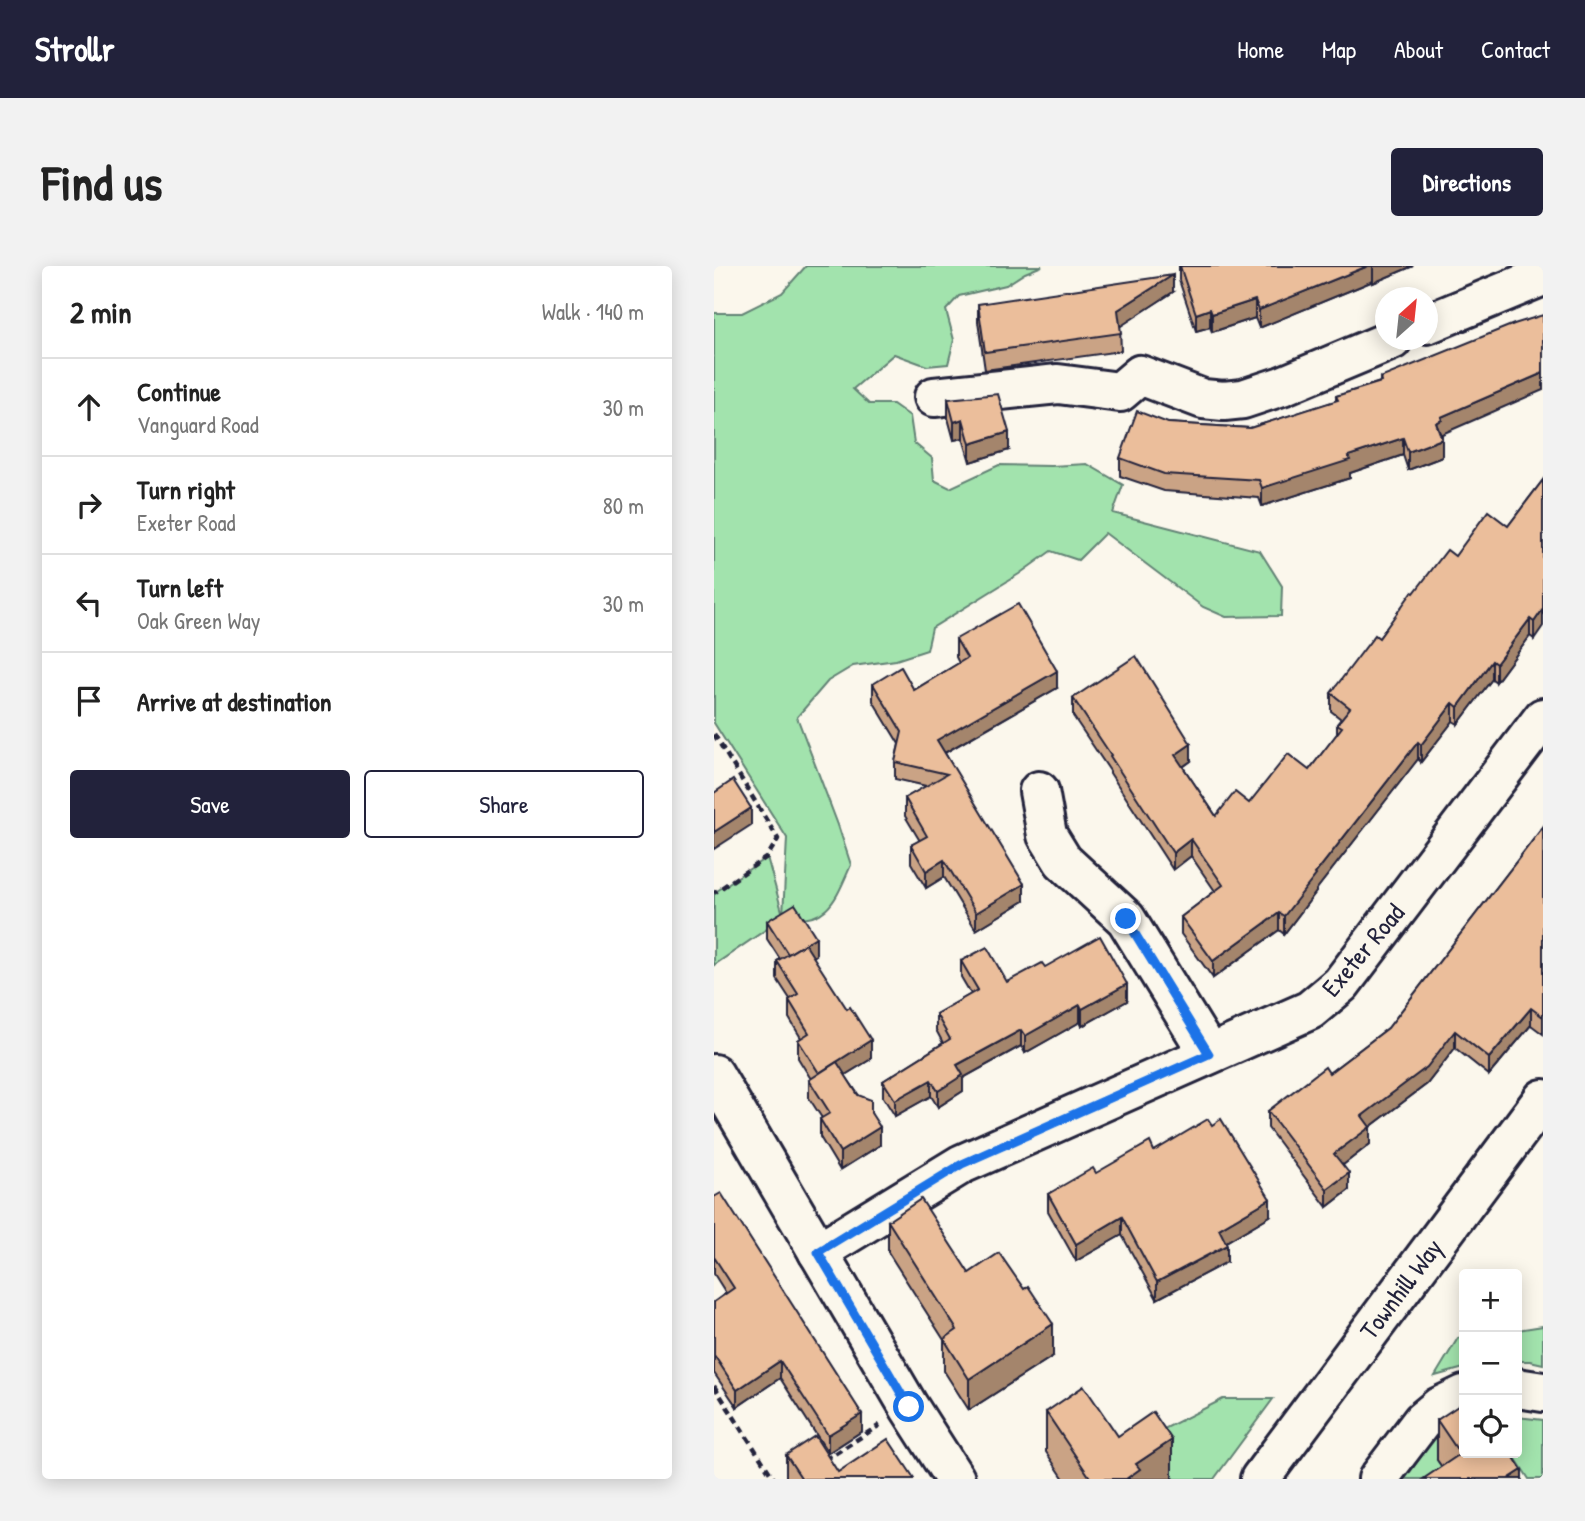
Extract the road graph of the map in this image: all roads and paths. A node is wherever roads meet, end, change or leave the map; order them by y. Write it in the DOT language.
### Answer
graph roads {
  1 [pos="1543,276"];
  2 [pos="1438,319"];
  3 [pos="1375,347"];
  4 [pos="934,397"];
  5 [pos="1543,718"];
  6 [pos="714,734"];
  7 [pos="1039,791"];
  8 [pos="714,893"];
  9 [pos="1209,1054"];
  10 [pos="714,1074"];
  11 [pos="1543,1099"];
  12 [pos="818,1252"];
  13 [pos="714,1386"];
  14 [pos="1522,1389"];
  15 [pos="1543,1392"];
  16 [pos="1459,1397"];
  17 [pos="909,1407"];
  18 [pos="818,1465"];
  19 [pos="774,1479"];
  20 [pos="955,1479"];
  21 [pos="1259,1479"];
  22 [pos="1378,1479"];
  1 -- 2 [label="street"];
  3 -- 4 [label="street"];
  5 -- 9 [label="street, Exeter Road"];
  6 -- 8 [label="path"];
  7 -- 9 [label="street"];
  9 -- 12 [label="street, Exeter Road"];
  10 -- 12 [label="street"];
  11 -- 21 [label="street, Townhill Way"];
  12 -- 17 [label="street"];
  13 -- 19 [label="path"];
  14 -- 15 [label="street"];
  16 -- 22 [label="street"];
  17 -- 18 [label="path"];
  17 -- 20 [label="street"];
}
